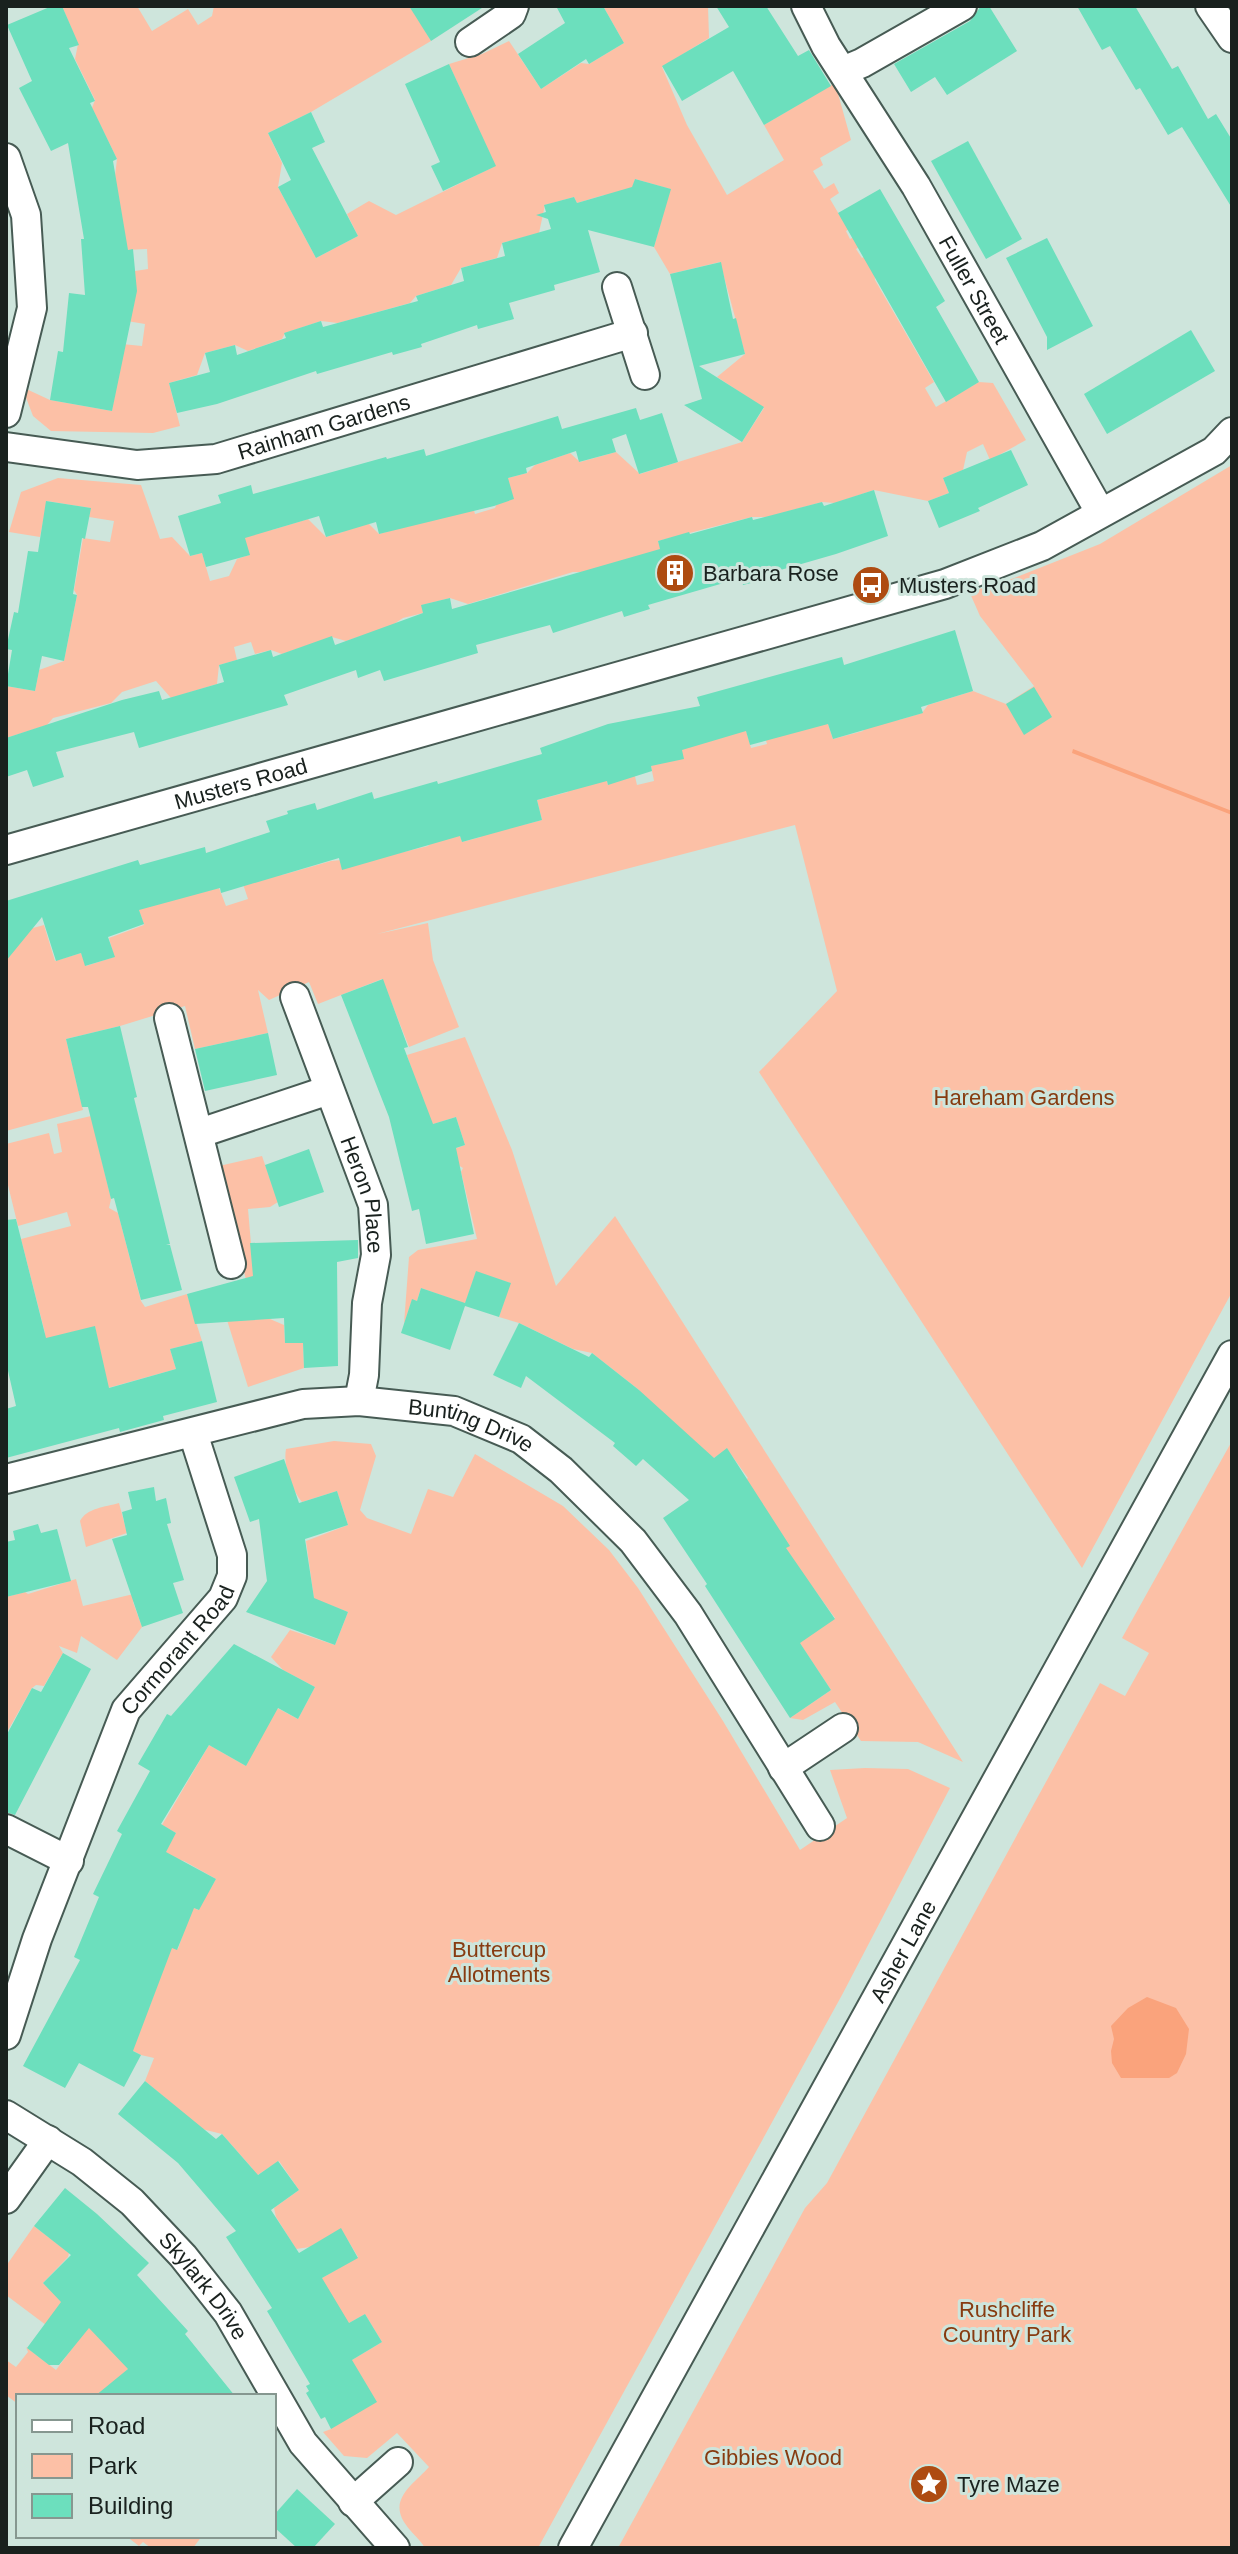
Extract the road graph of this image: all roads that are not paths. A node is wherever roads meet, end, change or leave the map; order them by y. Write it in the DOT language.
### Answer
graph roads {
  1 [pos="514,6"];
  2 [pos="806,6"];
  3 [pos="962,6"];
  4 [pos="1210,6"];
  5 [pos="1232,38"];
  6 [pos="470,42"];
  7 [pos="843,71"];
  8 [pos="6,158"];
  9 [pos="617,287"];
  10 [pos="633,333"];
  11 [pos="645,375"];
  12 [pos="6,413"];
  13 [pos="1232,432"];
  14 [pos="6,447"];
  15 [pos="1100,512"];
  16 [pos="6,850"];
  17 [pos="295,997"];
  18 [pos="169,1018"];
  19 [pos="329,1090"];
  20 [pos="200,1133"];
  21 [pos="231,1264"];
  22 [pos="1232,1355"];
  23 [pos="359,1401"];
  24 [pos="193,1433"];
  25 [pos="6,1479"];
  26 [pos="843,1728"];
  27 [pos="783,1768"];
  28 [pos="820,1826"];
  29 [pos="6,1829"];
  30 [pos="69,1861"];
  31 [pos="6,2035"];
  32 [pos="6,2115"];
  33 [pos="48,2140"];
  34 [pos="13,2189"];
  35 [pos="273,2394"];
  36 [pos="276,2399"];
  37 [pos="398,2462"];
  38 [pos="353,2502"];
  39 [pos="395,2548"];
  40 [pos="573,2548"];
  1 -- 6 [label="street"];
  2 -- 7 [label="street, Fuller Street"];
  3 -- 7 [label="street"];
  4 -- 5 [label="street"];
  7 -- 15 [label="street, Fuller Street"];
  8 -- 12 [label="street"];
  9 -- 10 [label="street"];
  10 -- 11 [label="street"];
  10 -- 14 [label="street, Rainham Gardens"];
  13 -- 15 [label="street, Musters Road"];
  15 -- 16 [label="street, Musters Road"];
  17 -- 19 [label="street, Heron Place"];
  18 -- 20 [label="street"];
  19 -- 20 [label="street"];
  19 -- 23 [label="street, Heron Place"];
  20 -- 21 [label="street"];
  22 -- 40 [label="street, Asher Lane"];
  23 -- 24 [label="street, Bunting Drive"];
  23 -- 27 [label="street, Bunting Drive"];
  24 -- 25 [label="street, Bunting Drive"];
  24 -- 30 [label="street, Cormorant Road"];
  26 -- 27 [label="street"];
  27 -- 28 [label="street, Bunting Drive"];
  29 -- 30 [label="street"];
  30 -- 31 [label="street, Cormorant Road"];
  32 -- 33 [label="street, Skylark Drive"];
  33 -- 34 [label="street"];
  33 -- 35 [label="street, Skylark Drive"];
  36 -- 38 [label="street, Skylark Drive"];
  37 -- 38 [label="street"];
  38 -- 39 [label="street, Skylark Drive"];
}
